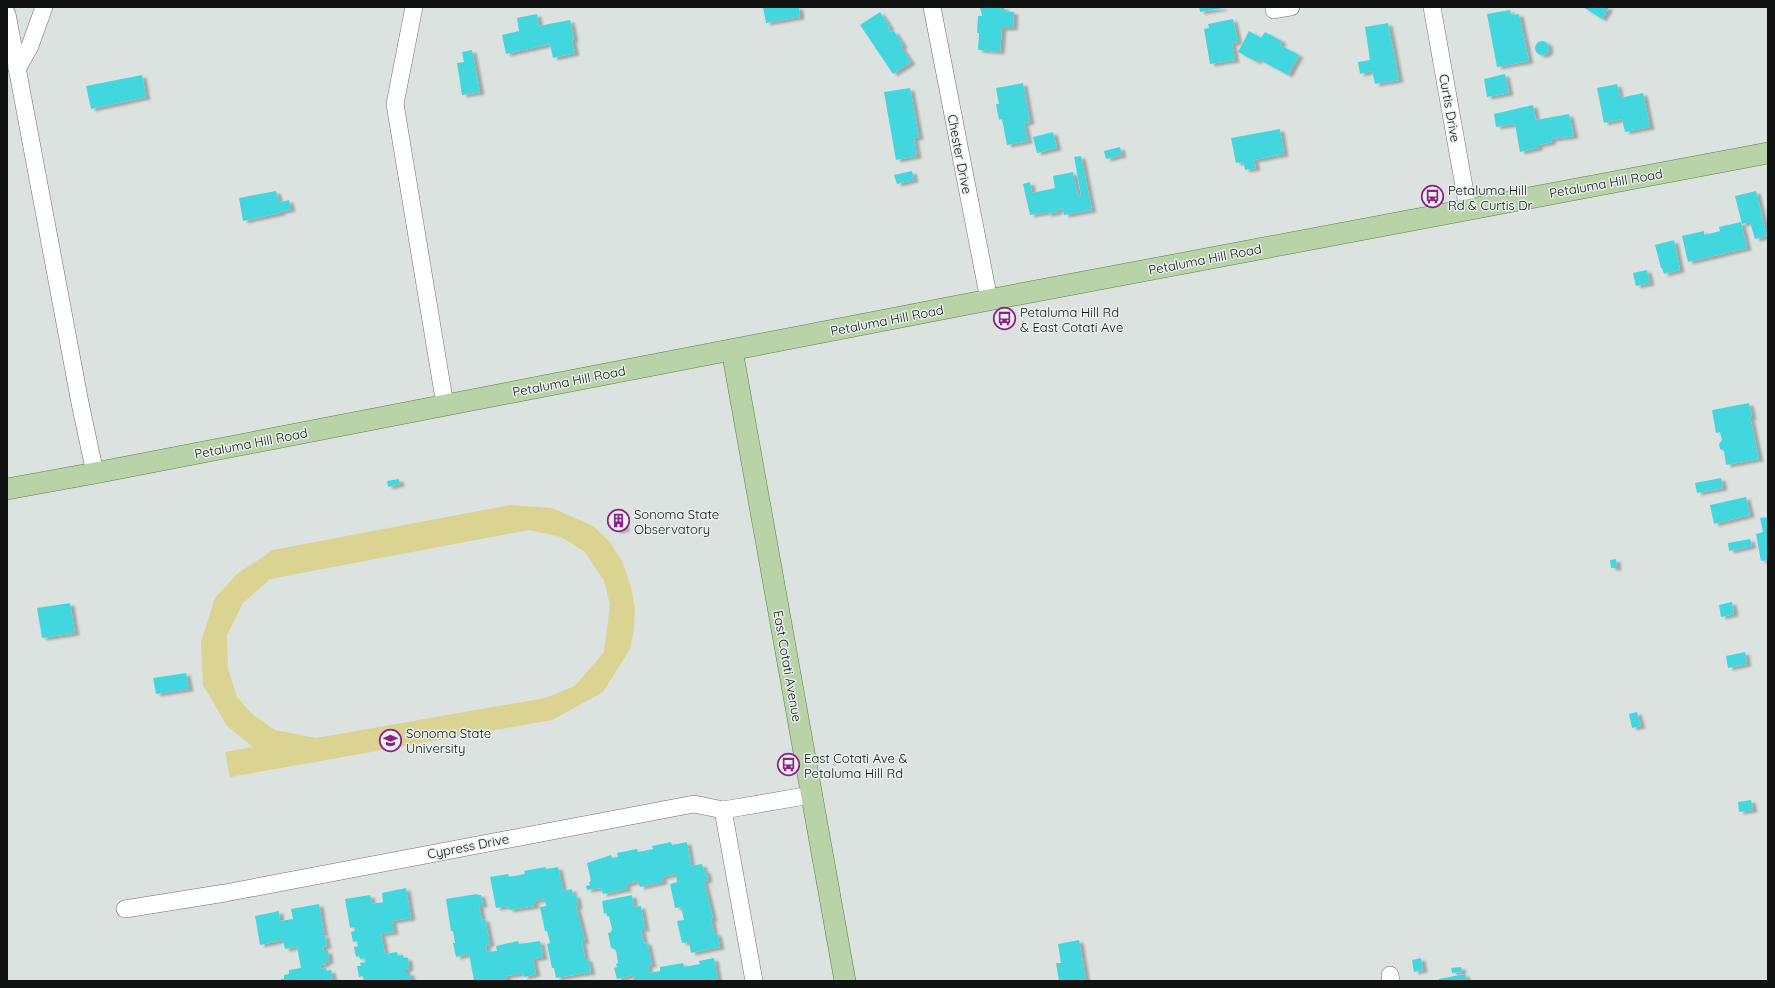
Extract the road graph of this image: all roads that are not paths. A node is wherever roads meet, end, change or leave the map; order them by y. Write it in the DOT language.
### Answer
graph roads {
  1 [pos="44,7"];
  2 [pos="414,7"];
  3 [pos="932,7"];
  4 [pos="1290,7"];
  5 [pos="1432,7"];
  6 [pos="1274,10"];
  7 [pos="7,14"];
  8 [pos="13,66"];
  9 [pos="1768,153"];
  10 [pos="1468,209"];
  11 [pos="989,300"];
  12 [pos="732,350"];
  13 [pos="445,405"];
  14 [pos="95,473"];
  15 [pos="7,489"];
  16 [pos="811,795"];
  17 [pos="723,810"];
  18 [pos="125,909"];
  19 [pos="754,981"];
  20 [pos="845,981"];
  1 -- 8 [label="street"];
  2 -- 13 [label="street"];
  3 -- 11 [label="street, Chester Drive"];
  4 -- 6 [label="street"];
  5 -- 10 [label="street, Curtis Drive"];
  7 -- 8 [label="street"];
  8 -- 14 [label="street"];
  9 -- 10 [label="main road, Petaluma Hill Road"];
  10 -- 11 [label="main road, Petaluma Hill Road"];
  11 -- 12 [label="main road, Petaluma Hill Road"];
  12 -- 13 [label="main road, Petaluma Hill Road"];
  12 -- 16 [label="main road, East Cotati Avenue"];
  13 -- 14 [label="main road, Petaluma Hill Road"];
  14 -- 15 [label="main road, Petaluma Hill Road"];
  16 -- 17 [label="street, Cypress Drive"];
  16 -- 20 [label="main road, East Cotati Avenue"];
  17 -- 18 [label="street, Cypress Drive"];
  17 -- 19 [label="street"];
}
